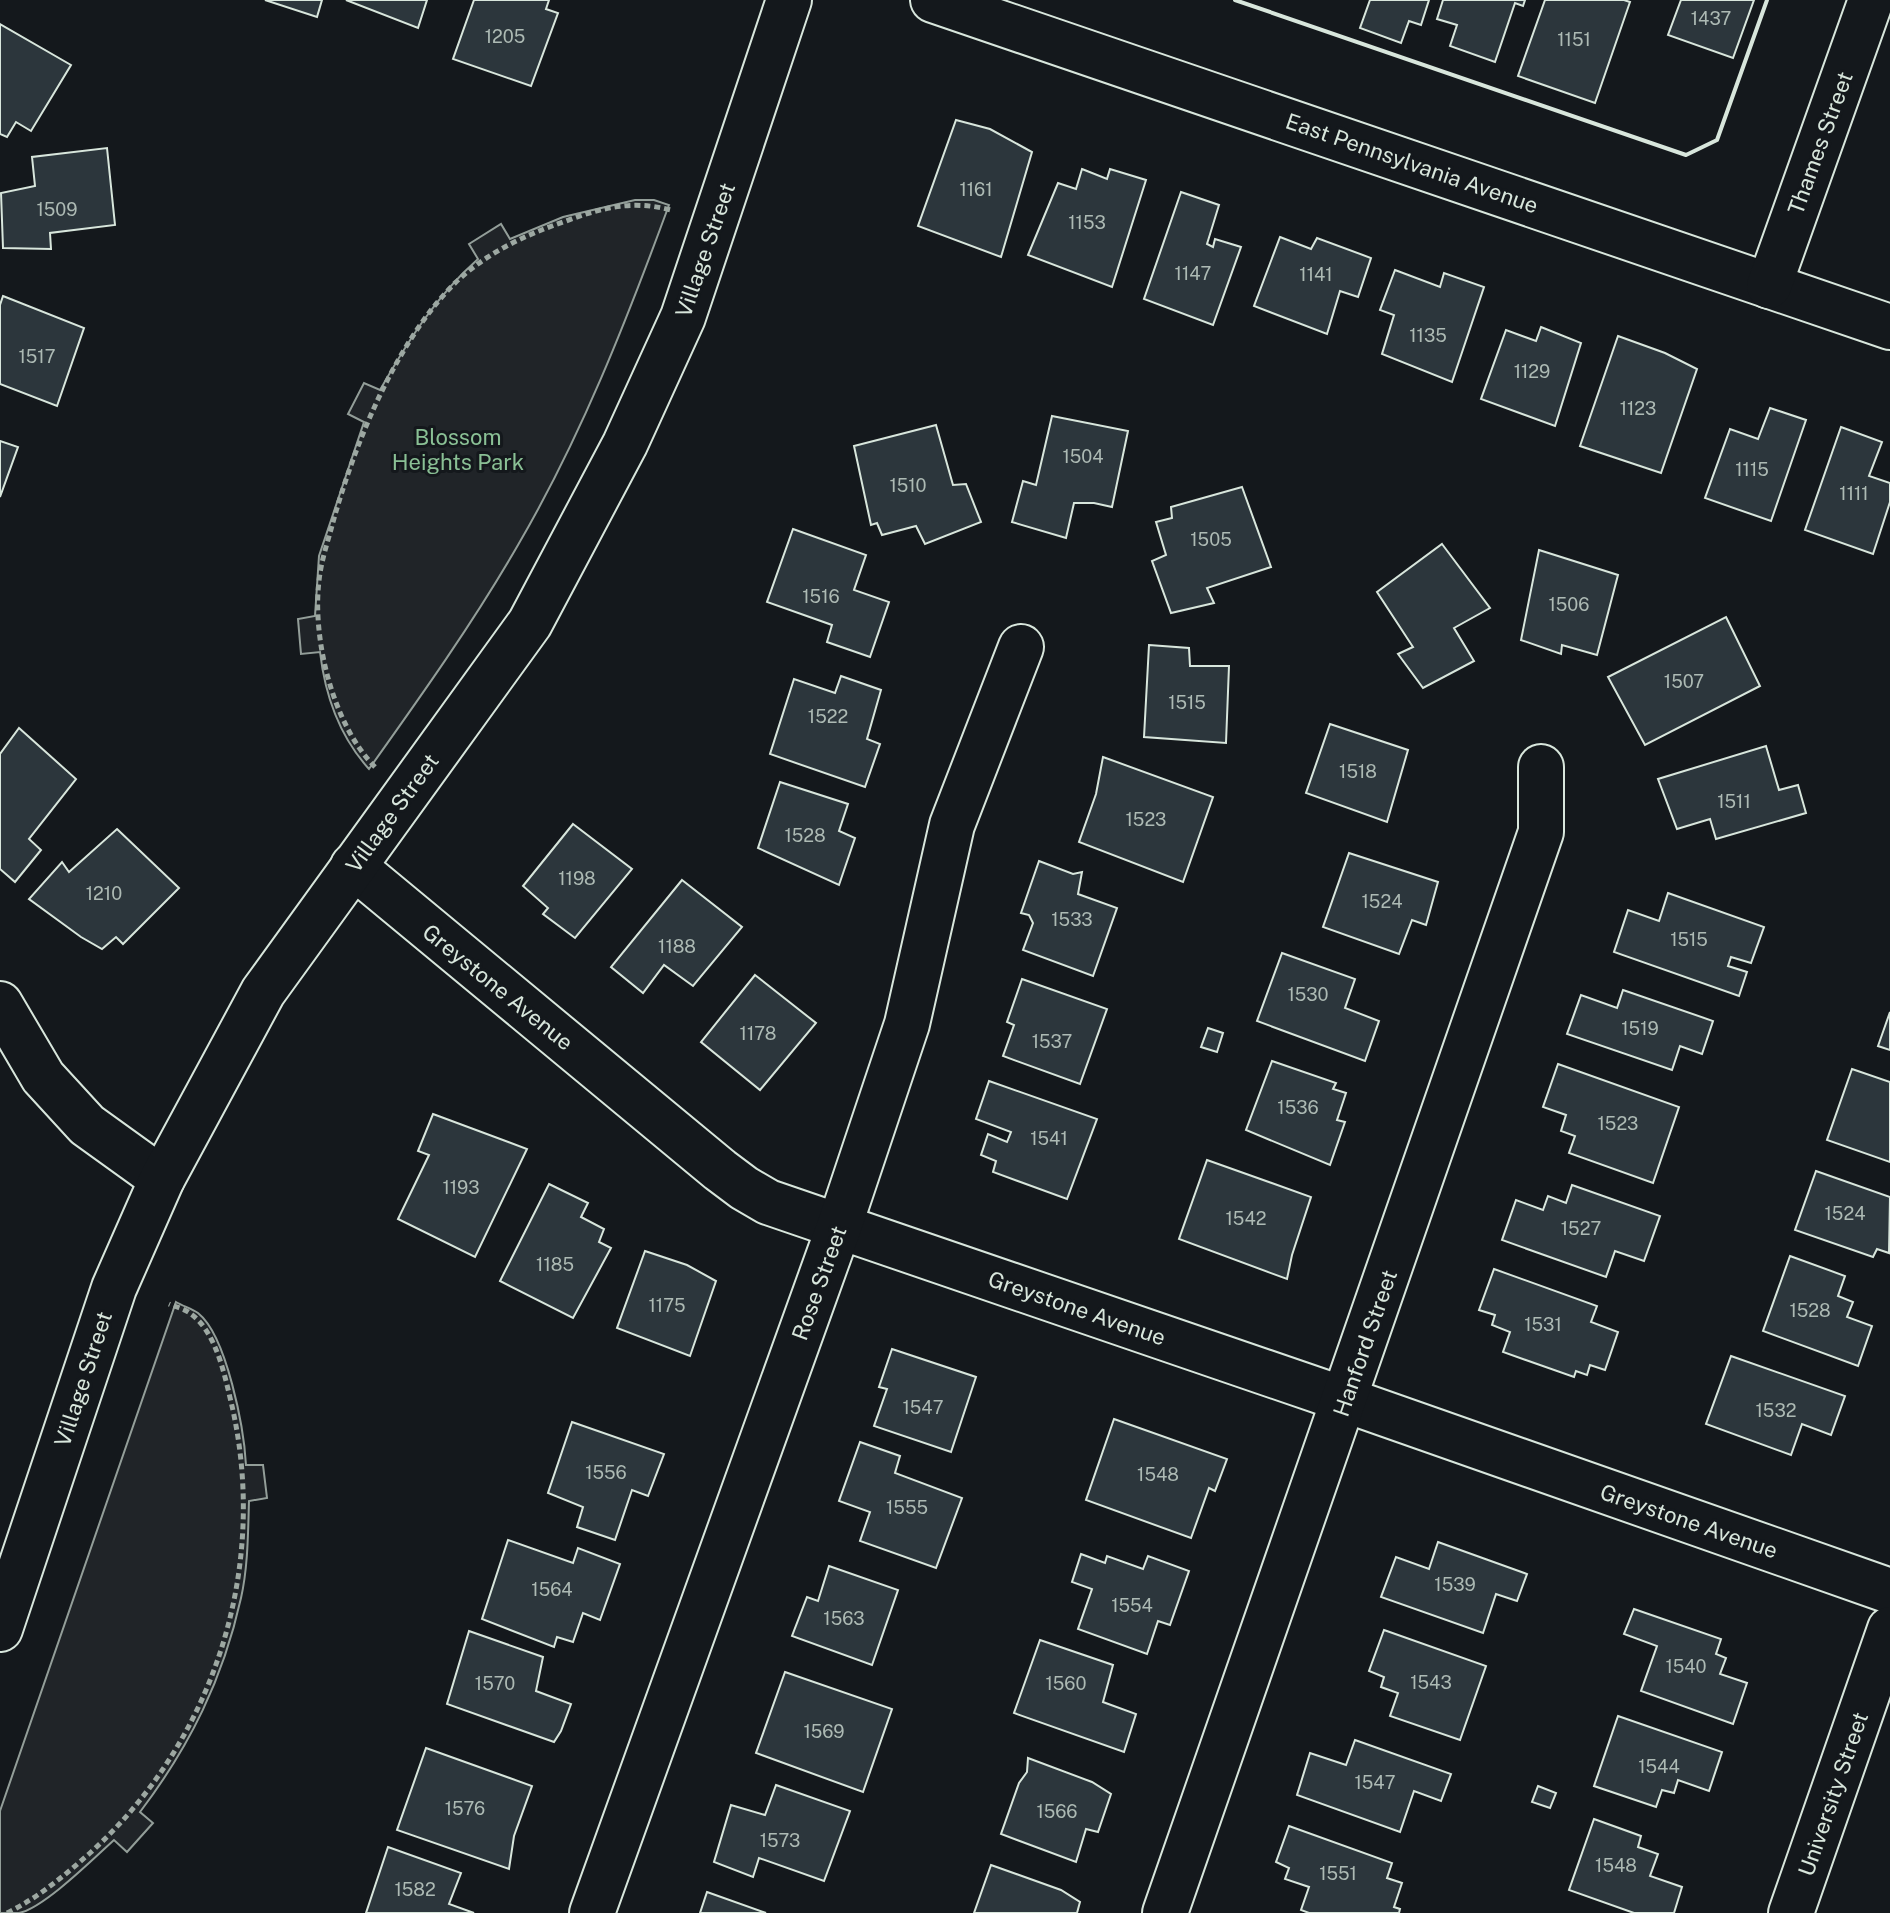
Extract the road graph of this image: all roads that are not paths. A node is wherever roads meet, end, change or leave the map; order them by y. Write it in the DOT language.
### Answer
graph roads {
  1 [pos="789,0"];
  2 [pos="933,0"];
  3 [pos="1871,0"];
  4 [pos="1769,286"];
  5 [pos="1890,327"];
  6 [pos="1021,647"];
  7 [pos="1541,767"];
  8 [pos="353,866"];
  9 [pos="0,1004"];
  10 [pos="162,1179"];
  11 [pos="839,1227"];
  12 [pos="1346,1400"];
  13 [pos="1890,1591"];
  14 [pos="0,1629"];
  15 [pos="1890,1629"];
  16 [pos="592,1913"];
  17 [pos="1165,1913"];
  18 [pos="1791,1913"];
  1 -- 8 [label="street, Village Street"];
  2 -- 4 [label="street, East Pennsylvania Avenue"];
  3 -- 4 [label="street, Thames Street"];
  4 -- 5 [label="street, East Pennsylvania Avenue"];
  6 -- 11 [label="street, Rose Street"];
  7 -- 12 [label="street, Hanford Street"];
  8 -- 10 [label="street, Village Street"];
  8 -- 11 [label="street, Greystone Avenue"];
  9 -- 10 [label="street"];
  10 -- 14 [label="street, Village Street"];
  11 -- 12 [label="street, Greystone Avenue"];
  11 -- 16 [label="street, Rose Street"];
  12 -- 13 [label="street, Greystone Avenue"];
  12 -- 17 [label="street, Hanford Street"];
  15 -- 18 [label="street, University Street"];
}
